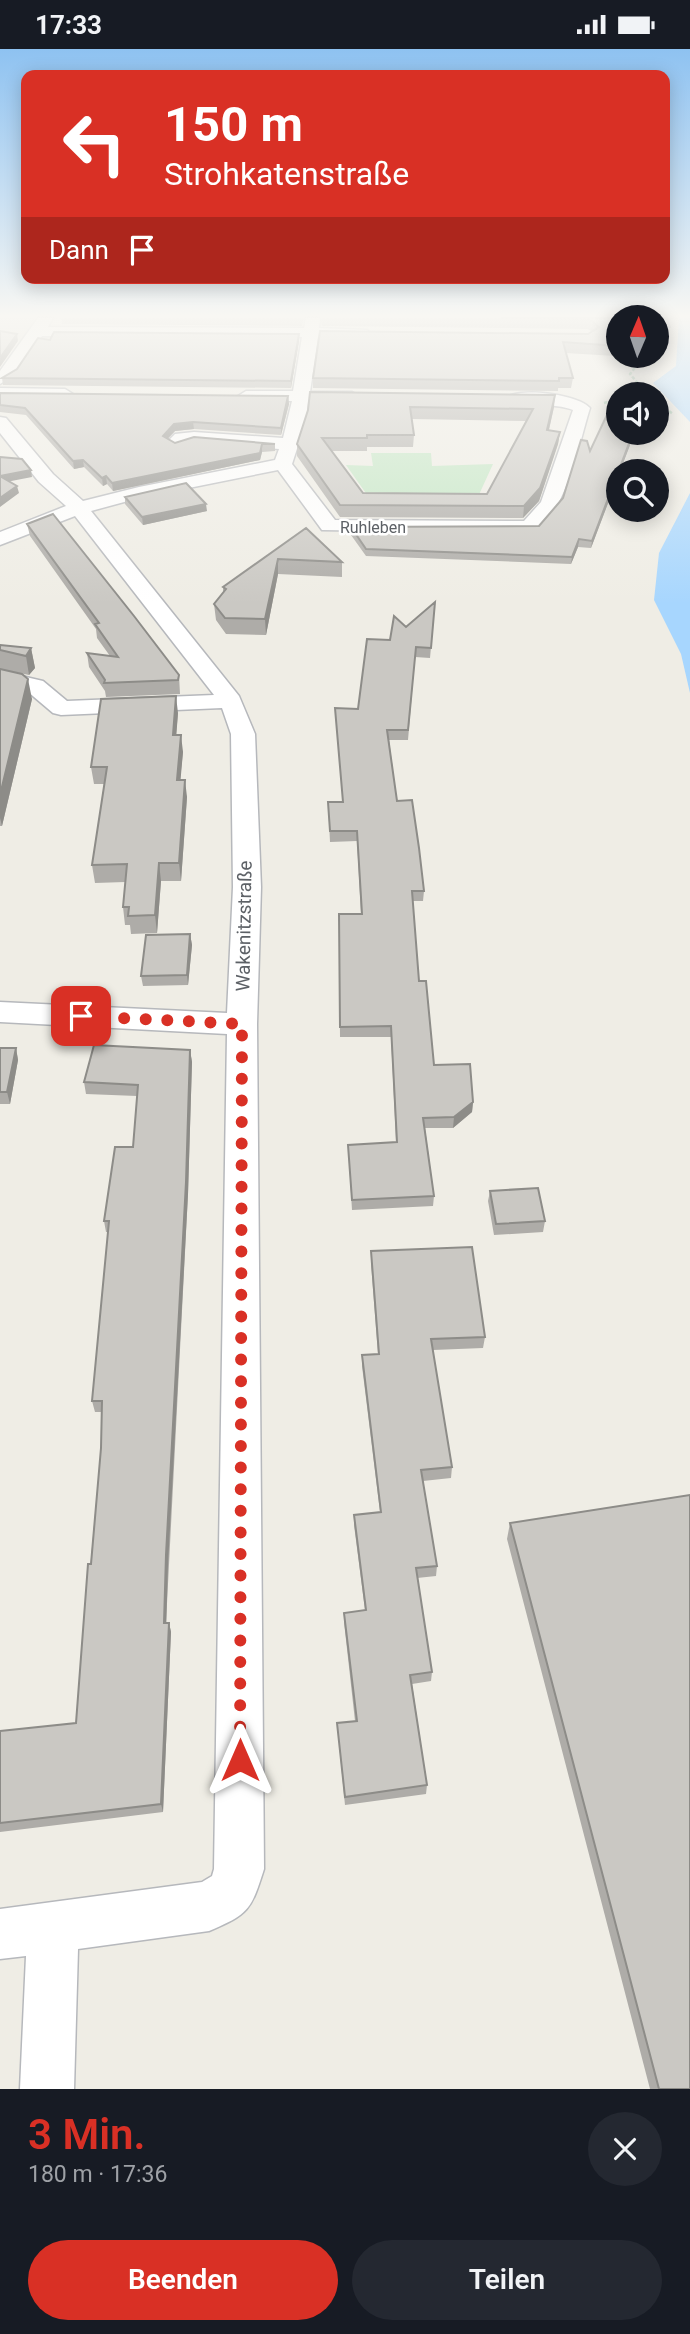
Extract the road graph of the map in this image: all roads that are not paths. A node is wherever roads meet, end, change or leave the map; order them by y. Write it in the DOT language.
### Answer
graph roads {
  1 [pos="298,413"];
  2 [pos="588,413"];
  3 [pos="0,422"];
  4 [pos="174,443"];
  5 [pos="290,444"];
  6 [pos="283,464"];
  7 [pos="78,507"];
  8 [pos="0,539"];
  9 [pos="0,678"];
  10 [pos="231,701"];
  11 [pos="0,1012"];
  12 [pos="242,1024"];
  13 [pos="53,1927"];
  14 [pos="0,1934"];
  15 [pos="47,2089"];
  1 -- 5 [label="street"];
  2 -- 6 [label="street, Ruhleben"];
  3 -- 7 [label="street, Wakenitzstraße"];
  4 -- 5 [label="street"];
  5 -- 6 [label="street"];
  6 -- 7 [label="street"];
  7 -- 8 [label="street"];
  7 -- 10 [label="street, Wakenitzstraße"];
  9 -- 10 [label="street"];
  10 -- 12 [label="street, Wakenitzstraße"];
  11 -- 12 [label="street"];
  12 -- 13 [label="street, Wakenitzstraße"];
  13 -- 14 [label="street"];
  13 -- 15 [label="street"];
}
